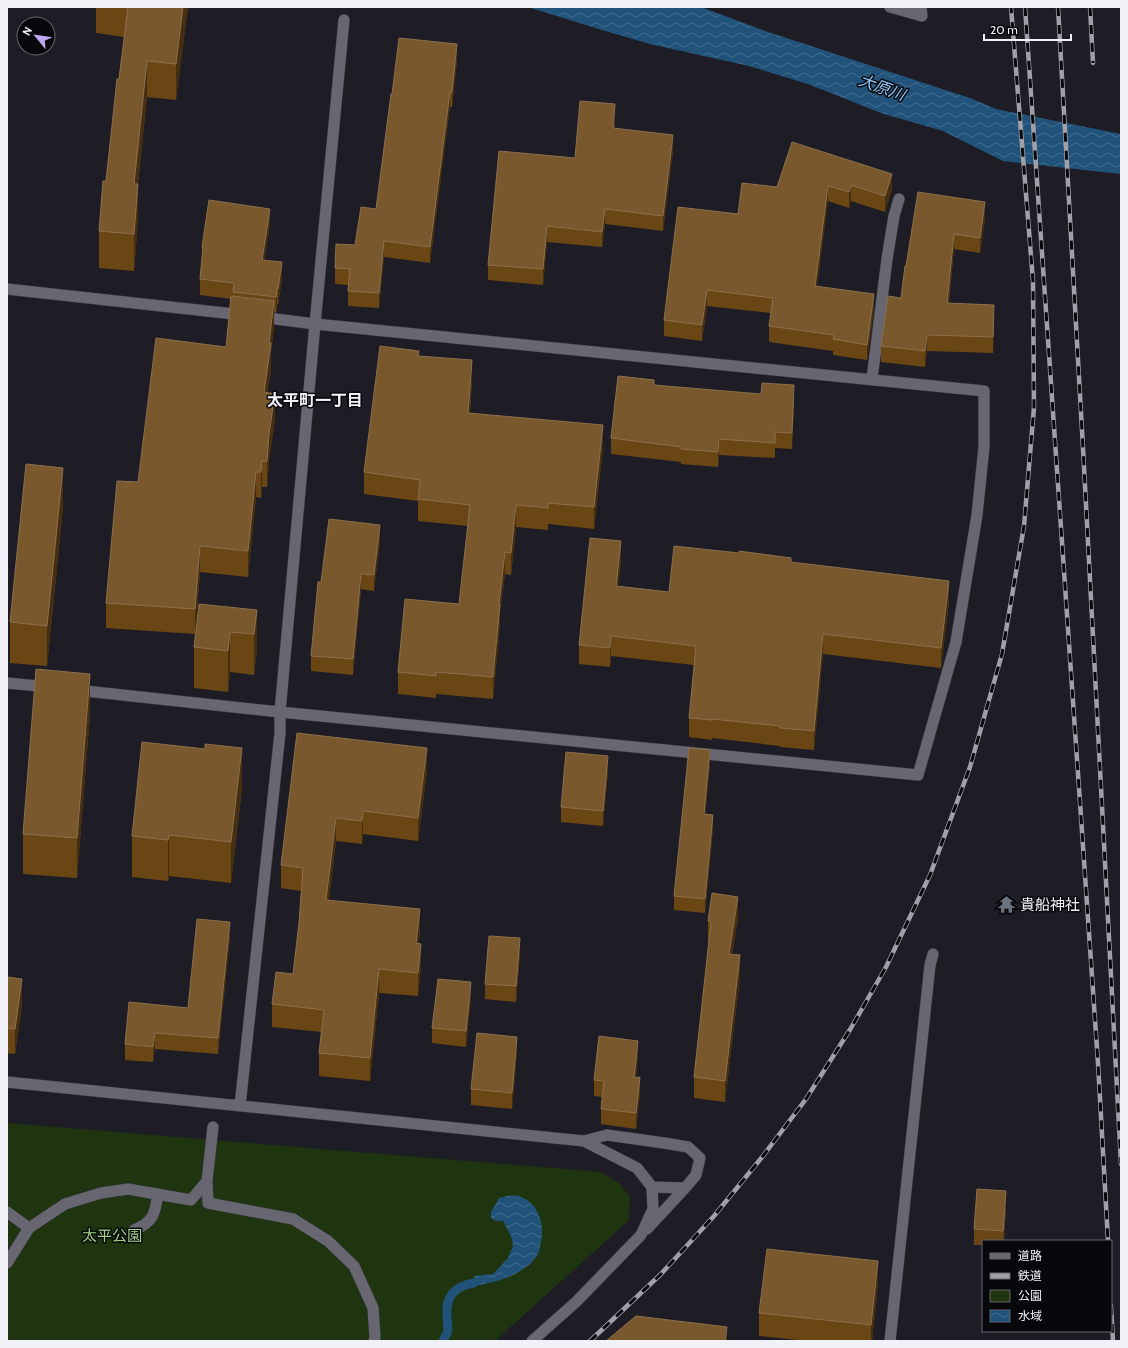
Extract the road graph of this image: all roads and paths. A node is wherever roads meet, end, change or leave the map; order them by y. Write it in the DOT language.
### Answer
graph roads {
  1 [pos="890,7"];
  2 [pos="921,7"];
  3 [pos="344,20"];
  4 [pos="899,199"];
  5 [pos="7,289"];
  6 [pos="315,324"];
  7 [pos="872,379"];
  8 [pos="7,683"];
  9 [pos="280,712"];
  10 [pos="933,954"];
  11 [pos="7,1082"];
  12 [pos="240,1106"];
  13 [pos="213,1127"];
  14 [pos="584,1141"];
  15 [pos="207,1181"];
  16 [pos="652,1187"];
  17 [pos="685,1188"];
  18 [pos="158,1194"];
  19 [pos="7,1212"];
  20 [pos="29,1228"];
  21 [pos="134,1230"];
  22 [pos="641,1235"];
  23 [pos="7,1263"];
  24 [pos="374,1341"];
  25 [pos="532,1341"];
  26 [pos="890,1341"];
  1 -- 2 [label="street"];
  3 -- 6 [label="street"];
  4 -- 7 [label="street"];
  5 -- 6 [label="street"];
  6 -- 7 [label="street"];
  6 -- 9 [label="street"];
  7 -- 9 [label="street"];
  8 -- 9 [label="street"];
  9 -- 12 [label="street"];
  10 -- 26 [label="street"];
  11 -- 12 [label="street"];
  12 -- 14 [label="street"];
  13 -- 15 [label="street"];
  14 -- 16 [label="street"];
  14 -- 17 [label="street"];
  15 -- 18 [label="street"];
  15 -- 24 [label="street"];
  16 -- 17 [label="street"];
  16 -- 22 [label="street"];
  17 -- 22 [label="street"];
  18 -- 20 [label="street"];
  18 -- 21 [label="street"];
  19 -- 20 [label="street"];
  20 -- 23 [label="street"];
  22 -- 25 [label="street"];
}
